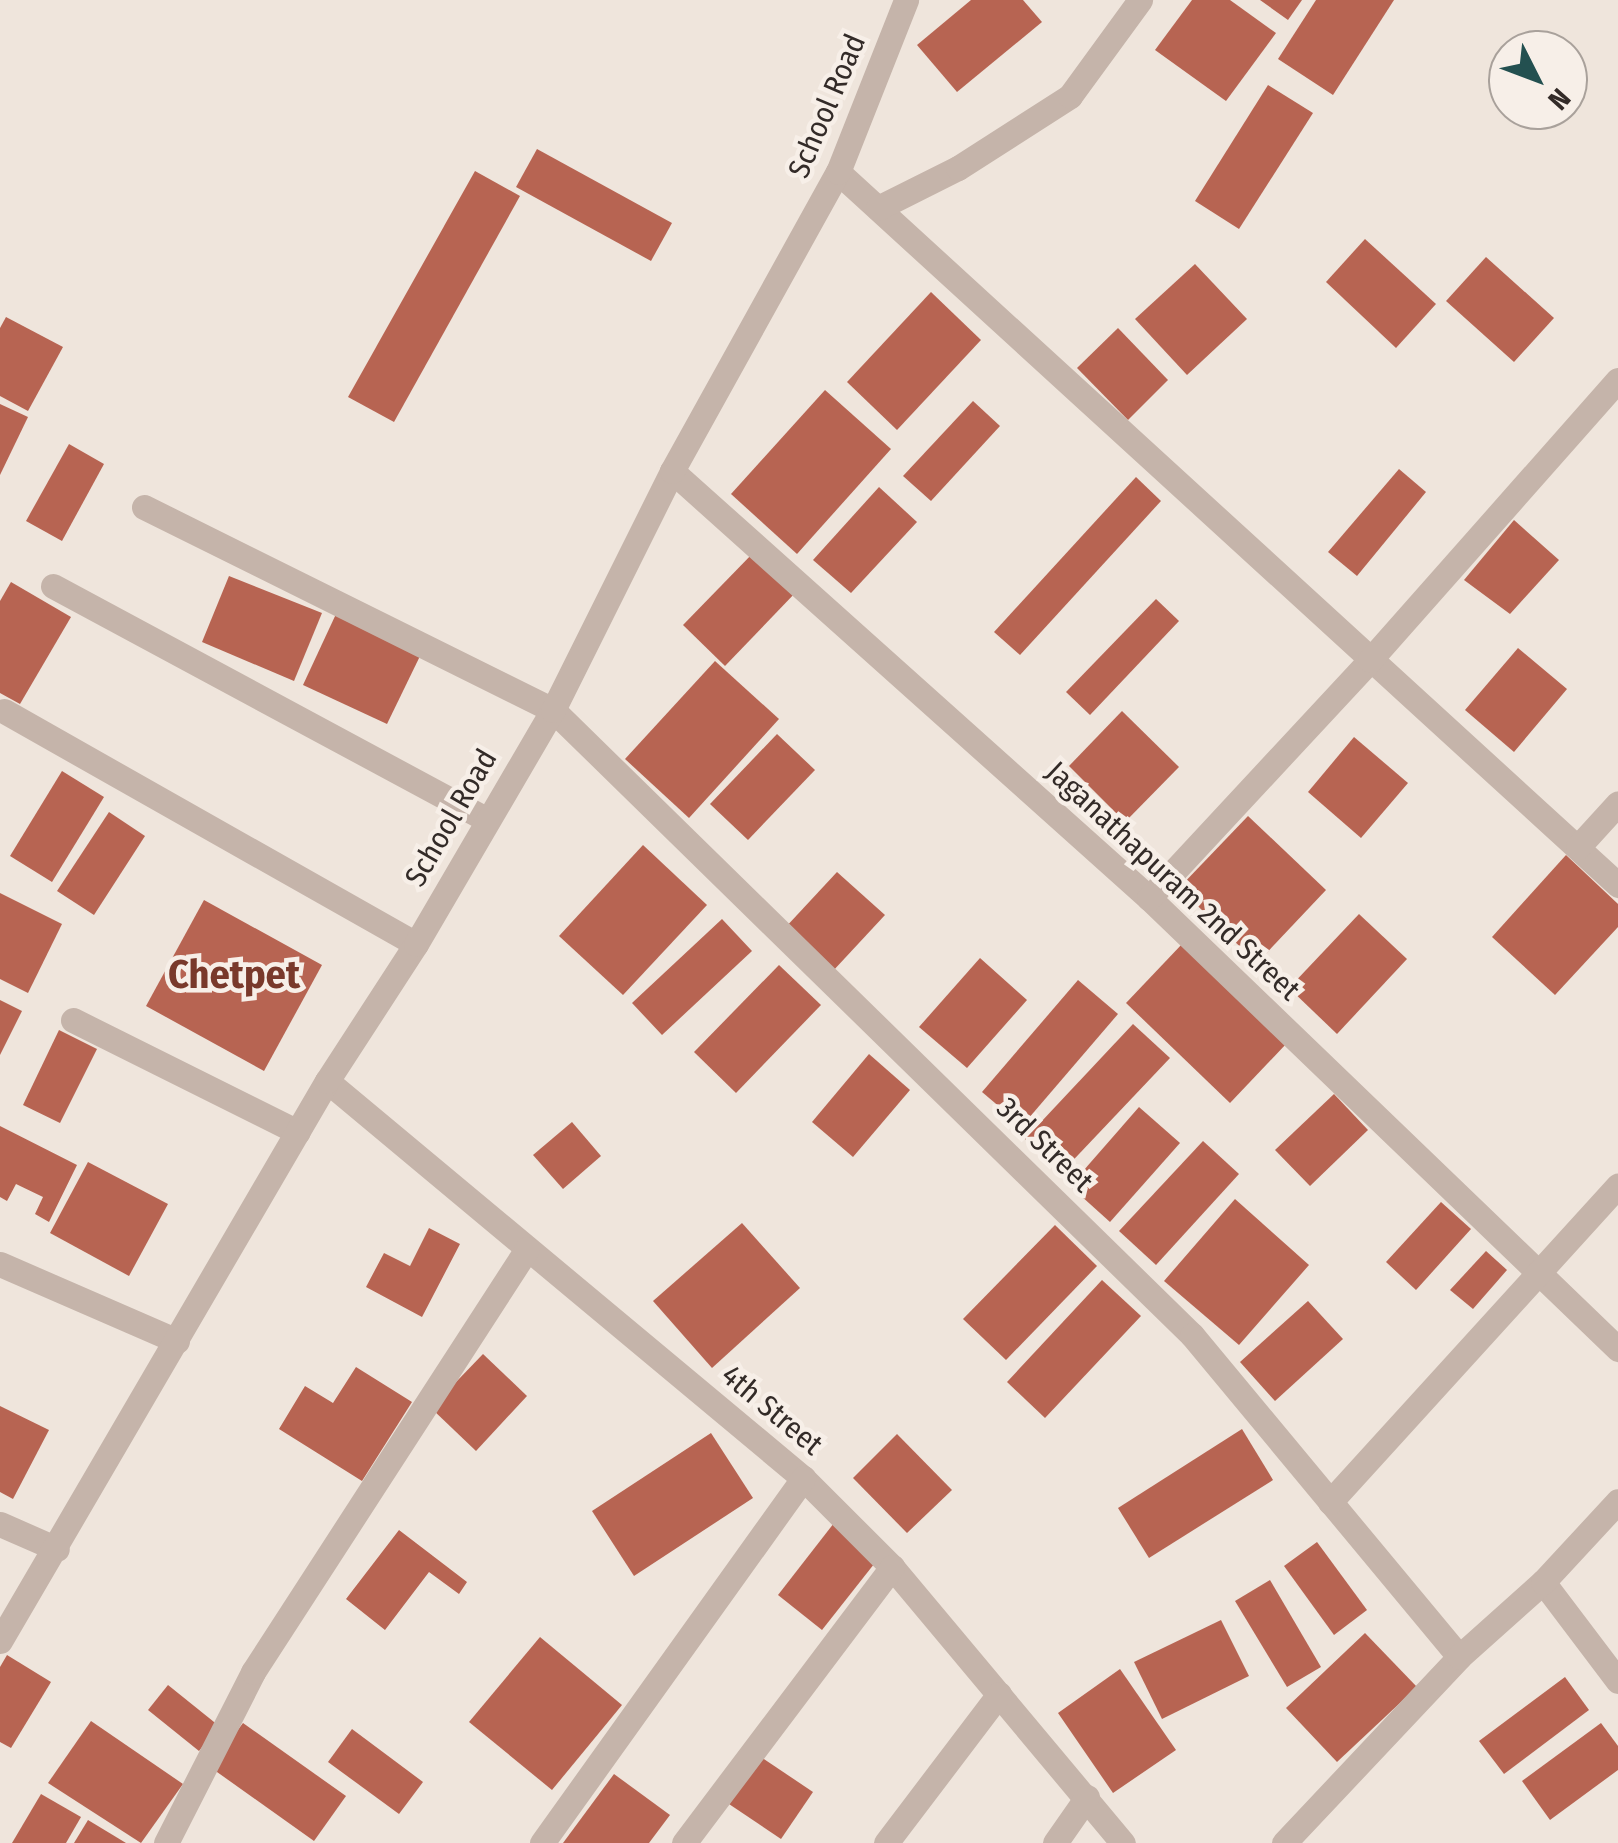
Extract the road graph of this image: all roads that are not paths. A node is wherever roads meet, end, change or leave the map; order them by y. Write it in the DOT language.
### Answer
graph roads {
  1 [pos="906,0"];
  2 [pos="1140,0"];
  3 [pos="838,172"];
  4 [pos="878,208"];
  5 [pos="1618,380"];
  6 [pos="672,472"];
  7 [pos="144,508"];
  8 [pos="53,586"];
  9 [pos="1370,660"];
  10 [pos="553,710"];
  11 [pos="4,711"];
  12 [pos="1618,803"];
  13 [pos="486,818"];
  14 [pos="1578,847"];
  15 [pos="1618,885"];
  16 [pos="1149,898"];
  17 [pos="416,944"];
  18 [pos="74,1020"];
  19 [pos="327,1081"];
  20 [pos="298,1132"];
  21 [pos="1618,1185"];
  22 [pos="527,1248"];
  23 [pos="0,1264"];
  24 [pos="1538,1275"];
  25 [pos="177,1340"];
  26 [pos="1618,1349"];
  27 [pos="803,1478"];
  28 [pos="1618,1501"];
  29 [pos="1330,1502"];
  30 [pos="0,1524"];
  31 [pos="56,1549"];
  32 [pos="892,1568"];
  33 [pos="1542,1582"];
  34 [pos="0,1641"];
  35 [pos="1459,1657"];
  36 [pos="1618,1681"];
  37 [pos="999,1694"];
  38 [pos="1087,1797"];
  39 [pos="166,1843"];
  40 [pos="542,1843"];
  41 [pos="684,1843"];
  42 [pos="886,1843"];
  43 [pos="1054,1843"];
  44 [pos="1123,1843"];
  45 [pos="1284,1843"];
  1 -- 3 [label="street, School Road"];
  2 -- 4 [label="street"];
  3 -- 4 [label="street"];
  3 -- 6 [label="street, School Road"];
  4 -- 9 [label="street"];
  5 -- 9 [label="street"];
  6 -- 10 [label="street, School Road"];
  6 -- 16 [label="street, Jaganathapuram 2nd Street"];
  7 -- 10 [label="street, 3rd Street"];
  8 -- 13 [label="street"];
  9 -- 14 [label="street"];
  9 -- 16 [label="street"];
  10 -- 13 [label="street, School Road"];
  10 -- 29 [label="street, 3rd Street"];
  11 -- 17 [label="street"];
  12 -- 14 [label="street"];
  13 -- 17 [label="street, School Road"];
  14 -- 15 [label="street"];
  16 -- 24 [label="street, Jaganathapuram 2nd Street"];
  17 -- 19 [label="street, School Road"];
  18 -- 20 [label="street"];
  19 -- 20 [label="street, School Road"];
  19 -- 22 [label="street, 4th Street"];
  20 -- 25 [label="street, School Road"];
  21 -- 24 [label="street"];
  22 -- 27 [label="street, 4th Street"];
  22 -- 39 [label="street"];
  23 -- 25 [label="street"];
  24 -- 26 [label="street, Jaganathapuram 2nd Street"];
  24 -- 29 [label="street"];
  25 -- 31 [label="street, School Road"];
  27 -- 32 [label="street, 4th Street"];
  27 -- 40 [label="street"];
  28 -- 33 [label="street"];
  29 -- 35 [label="street, 3rd Street"];
  30 -- 31 [label="street"];
  31 -- 34 [label="street, School Road"];
  32 -- 37 [label="street, 4th Street"];
  32 -- 41 [label="street"];
  33 -- 35 [label="street"];
  33 -- 36 [label="street"];
  35 -- 45 [label="street"];
  37 -- 38 [label="street, 4th Street"];
  37 -- 42 [label="street"];
  38 -- 43 [label="street"];
  38 -- 44 [label="street, 4th Street"];
}
